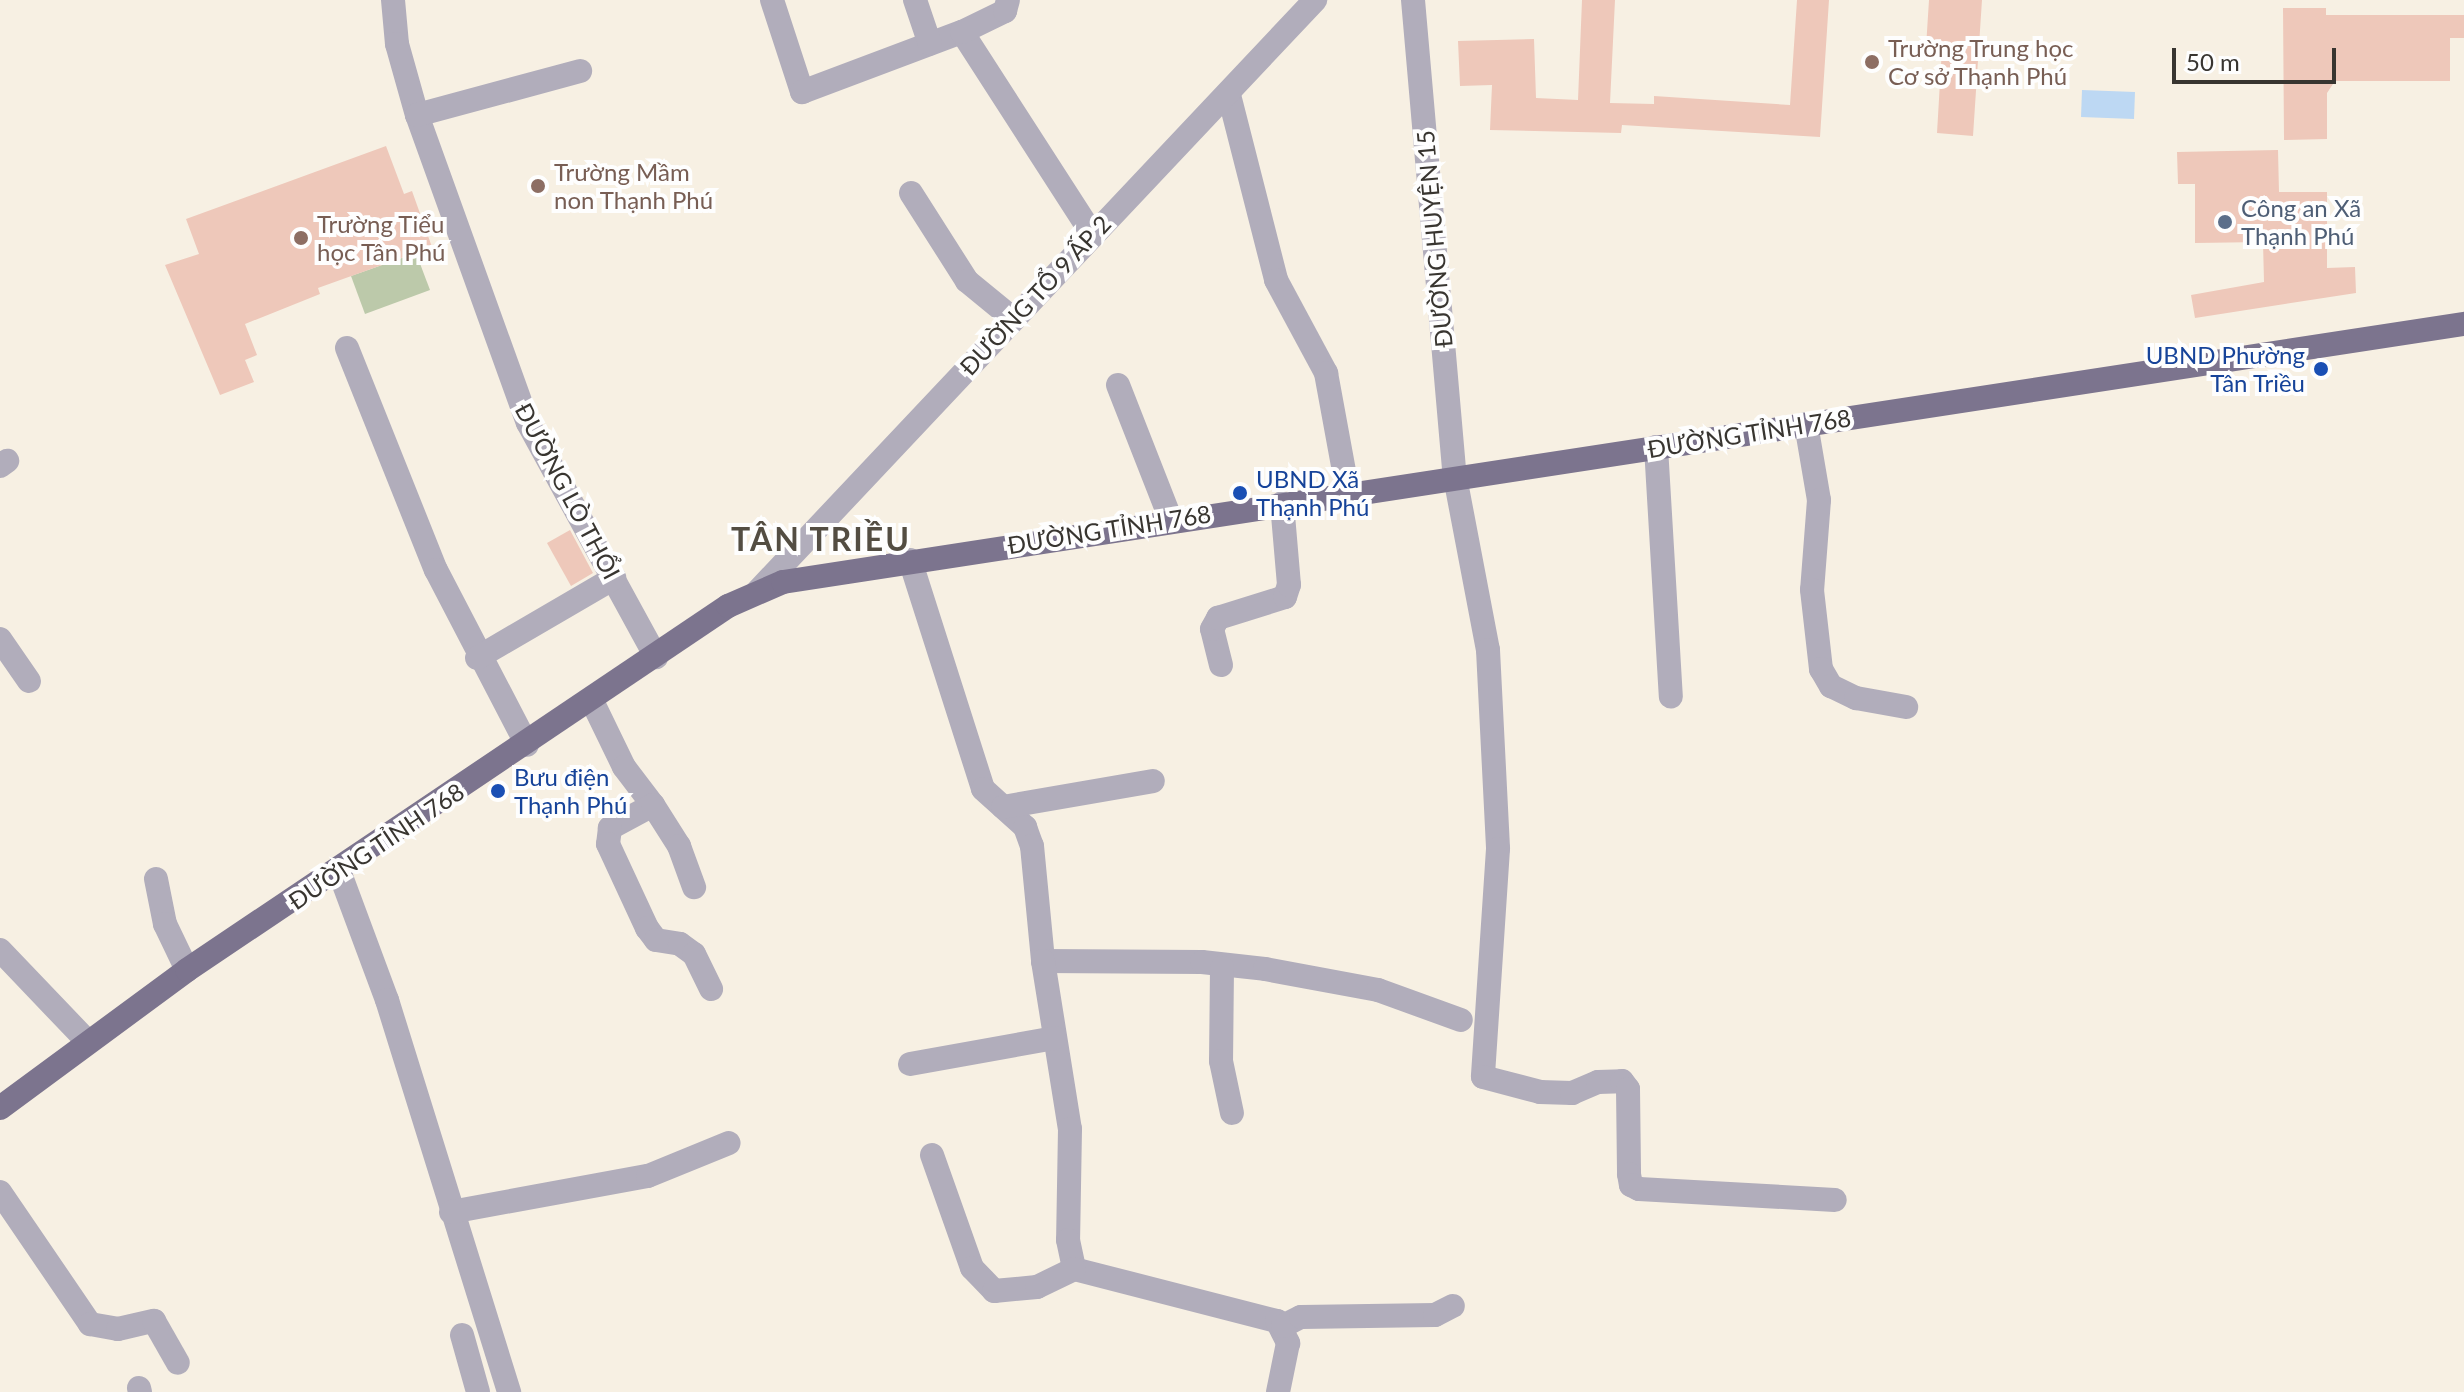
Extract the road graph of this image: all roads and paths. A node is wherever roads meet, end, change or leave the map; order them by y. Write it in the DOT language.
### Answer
graph roads {
  1 [pos="393,0"];
  2 [pos="772,0"];
  3 [pos="915,0"];
  4 [pos="1008,0"];
  5 [pos="1315,0"];
  6 [pos="1413,0"];
  7 [pos="962,32"];
  8 [pos="930,44"];
  9 [pos="580,71"];
  10 [pos="1229,95"];
  11 [pos="417,115"];
  12 [pos="911,193"];
  13 [pos="1092,234"];
  14 [pos="1012,318"];
  15 [pos="2464,324"];
  16 [pos="347,348"];
  17 [pos="1118,385"];
  18 [pos="1806,424"];
  19 [pos="1656,447"];
  20 [pos="1455,477"];
  21 [pos="1348,493"];
  22 [pos="1282,503"];
  23 [pos="1171,520"];
  24 [pos="910,560"];
  25 [pos="614,578"];
  26 [pos="757,592"];
  27 [pos="0,639"];
  28 [pos="656,657"];
  29 [pos="477,658"];
  30 [pos="1221,665"];
  31 [pos="29,681"];
  32 [pos="1671,697"];
  33 [pos="592,701"];
  34 [pos="1906,707"];
  35 [pos="527,745"];
  36 [pos="1153,781"];
  37 [pos="653,805"];
  38 [pos="1003,807"];
  39 [pos="339,871"];
  40 [pos="156,879"];
  41 [pos="694,887"];
  42 [pos="0,950"];
  43 [pos="1043,961"];
  44 [pos="1222,968"];
  45 [pos="187,970"];
  46 [pos="711,989"];
  47 [pos="1461,1020"];
  48 [pos="1055,1038"];
  49 [pos="88,1042"];
  50 [pos="910,1064"];
  51 [pos="0,1108"];
  52 [pos="1232,1113"];
  53 [pos="729,1143"];
  54 [pos="932,1155"];
  55 [pos="0,1192"];
  56 [pos="1835,1200"];
  57 [pos="451,1212"];
  58 [pos="1074,1269"];
  59 [pos="1453,1306"];
  60 [pos="1283,1326"];
  61 [pos="462,1335"];
  62 [pos="178,1363"];
  63 [pos="508,1388"];
  64 [pos="479,1392"];
  65 [pos="1278,1392"];
  1 -- 11 [label="street, ĐƯỜNG LÒ THỔI"];
  2 -- 8 [label="street"];
  3 -- 8 [label="street"];
  4 -- 7 [label="street"];
  5 -- 10 [label="street, ĐƯỜNG TỔ 9 ẤP 2"];
  6 -- 20 [label="street, ĐƯỜNG HUYỆN 15"];
  7 -- 8 [label="street"];
  7 -- 13 [label="street"];
  9 -- 11 [label="street"];
  10 -- 13 [label="street, ĐƯỜNG TỔ 9 ẤP 2"];
  10 -- 21 [label="street"];
  11 -- 25 [label="street, ĐƯỜNG LÒ THỔI"];
  12 -- 14 [label="street"];
  13 -- 14 [label="street, ĐƯỜNG TỔ 9 ẤP 2"];
  14 -- 26 [label="street, ĐƯỜNG TỔ 9 ẤP 2"];
  15 -- 18 [label="main road, ĐƯỜNG TỈNH 768"];
  16 -- 29 [label="street"];
  17 -- 23 [label="street"];
  18 -- 19 [label="main road, ĐƯỜNG TỈNH 768"];
  18 -- 34 [label="street"];
  19 -- 20 [label="main road, ĐƯỜNG TỈNH 768"];
  19 -- 32 [label="street"];
  20 -- 21 [label="main road, ĐƯỜNG TỈNH 768"];
  20 -- 56 [label="street, ĐƯỜNG HUYỆN 15"];
  21 -- 22 [label="main road, ĐƯỜNG TỈNH 768"];
  22 -- 23 [label="main road, ĐƯỜNG TỈNH 768"];
  22 -- 30 [label="street"];
  23 -- 24 [label="main road, ĐƯỜNG TỈNH 768"];
  24 -- 26 [label="main road, ĐƯỜNG TỈNH 768"];
  24 -- 38 [label="street"];
  25 -- 28 [label="street, ĐƯỜNG LÒ THỔI"];
  25 -- 29 [label="street"];
  26 -- 28 [label="main road, ĐƯỜNG TỈNH 768"];
  27 -- 31 [label="street"];
  28 -- 33 [label="main road, ĐƯỜNG TỈNH 768"];
  29 -- 35 [label="street"];
  33 -- 35 [label="main road, ĐƯỜNG TỈNH 768"];
  33 -- 37 [label="street"];
  35 -- 39 [label="main road, ĐƯỜNG TỈNH 768"];
  36 -- 38 [label="street"];
  37 -- 41 [label="street"];
  37 -- 46 [label="street"];
  38 -- 43 [label="street"];
  39 -- 45 [label="main road, ĐƯỜNG TỈNH 768"];
  39 -- 57 [label="street"];
  40 -- 45 [label="street"];
  42 -- 49 [label="street"];
  43 -- 44 [label="street"];
  43 -- 48 [label="street"];
  44 -- 47 [label="street"];
  44 -- 52 [label="street"];
  45 -- 49 [label="main road, ĐƯỜNG TỈNH 768"];
  48 -- 50 [label="street"];
  48 -- 58 [label="street"];
  49 -- 51 [label="main road, ĐƯỜNG TỈNH 768"];
  53 -- 57 [label="street"];
  54 -- 58 [label="street"];
  55 -- 62 [label="street"];
  57 -- 63 [label="street"];
  58 -- 60 [label="street"];
  59 -- 60 [label="street"];
  60 -- 65 [label="street"];
  61 -- 64 [label="street"];
  63 -- 64 [label="street"];
}
